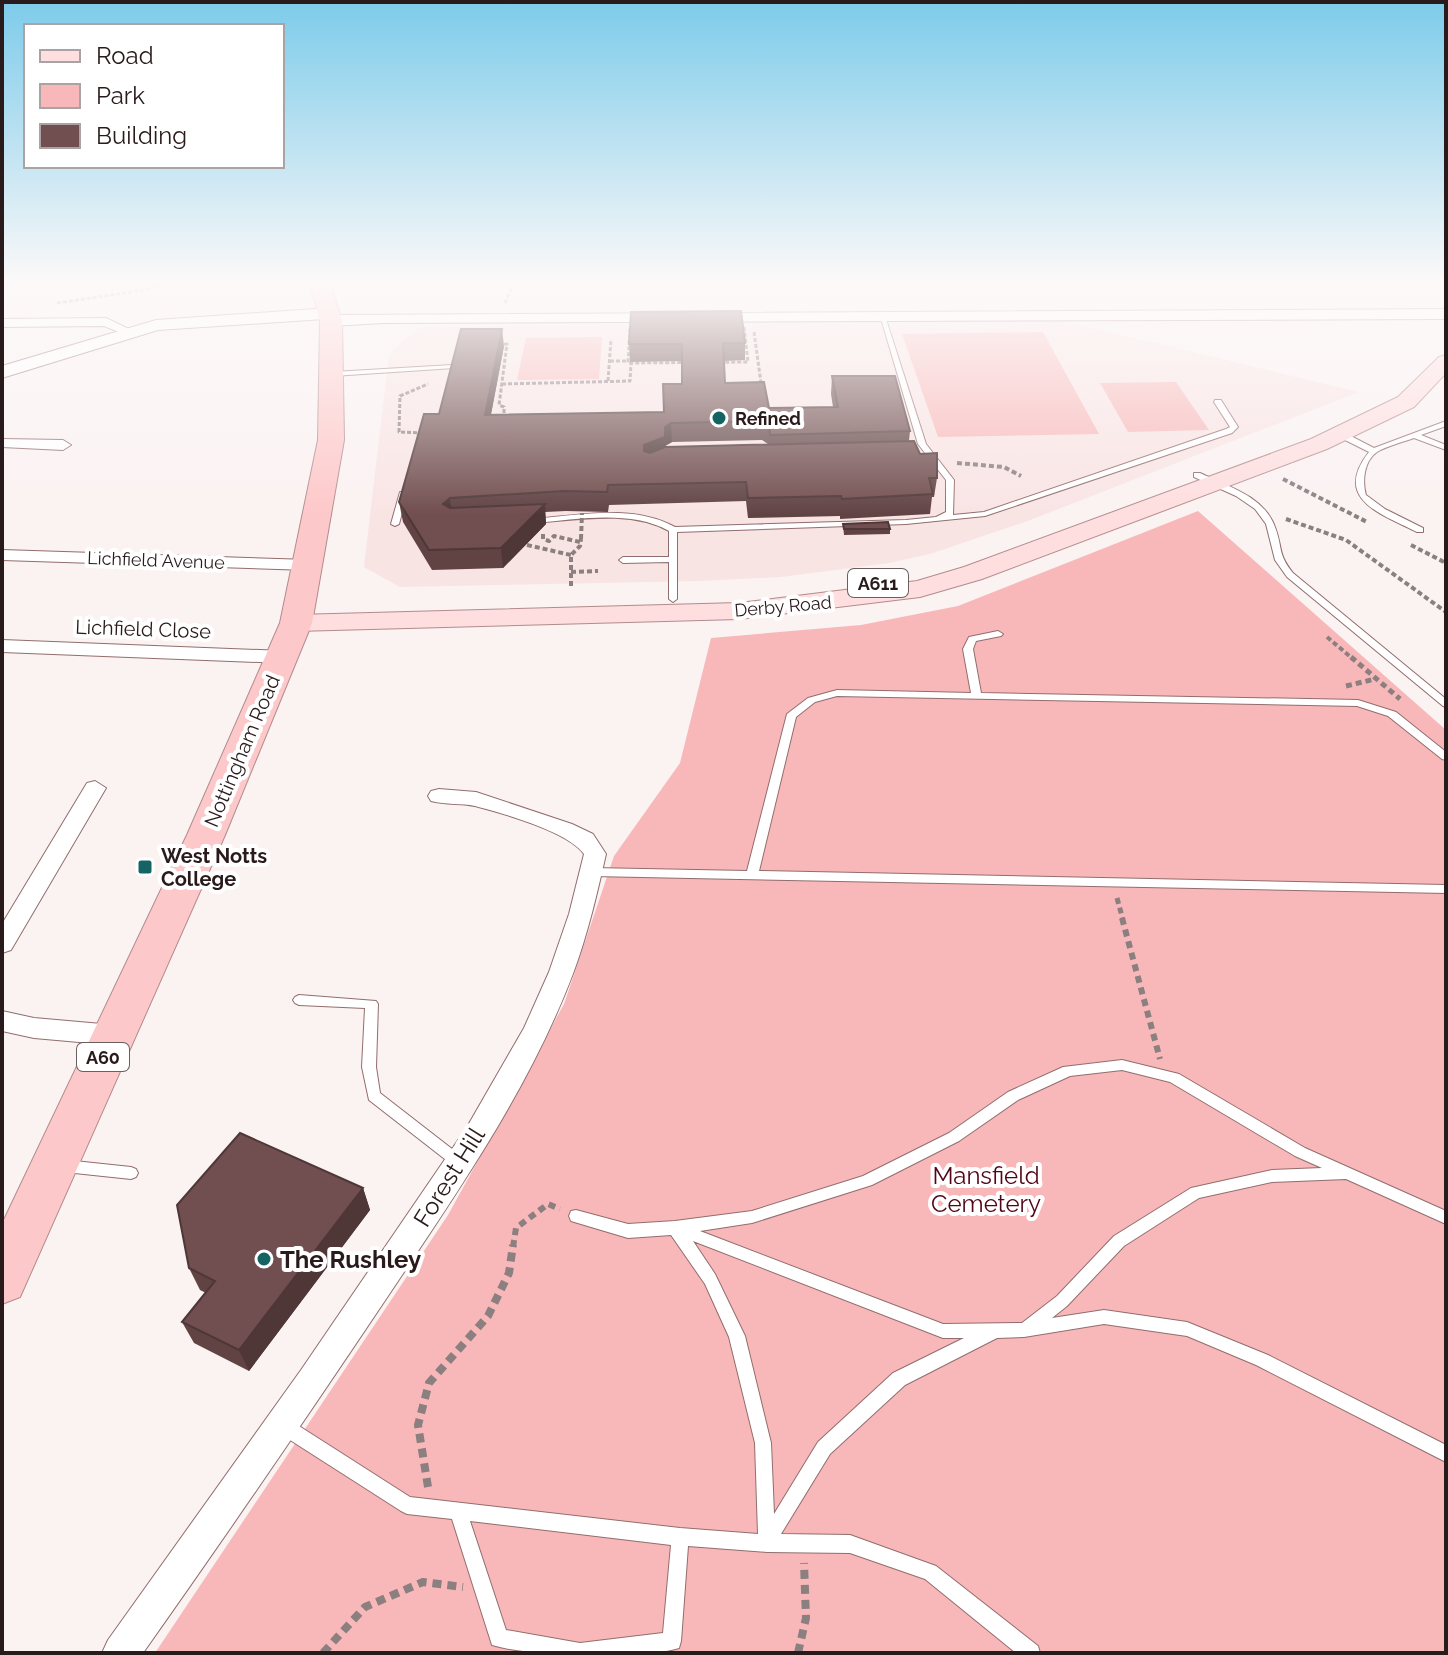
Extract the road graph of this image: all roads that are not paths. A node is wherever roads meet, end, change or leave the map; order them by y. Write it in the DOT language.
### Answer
graph roads {
  1 [pos="39,360"];
  2 [pos="332,360"];
  3 [pos="453,360"];
  4 [pos="896,360"];
  5 [pos="1446,361"];
  6 [pos="2,372"];
  7 [pos="333,374"];
  8 [pos="1420,387"];
  9 [pos="1218,402"];
  10 [pos="1446,423"];
  11 [pos="1340,434"];
  12 [pos="1416,436"];
  13 [pos="2,443"];
  14 [pos="63,445"];
  15 [pos="1444,448"];
  16 [pos="1374,451"];
  17 [pos="928,452"];
  18 [pos="914,454"];
  19 [pos="1206,479"];
  20 [pos="405,487"];
  21 [pos="938,519"];
  22 [pos="516,521"];
  23 [pos="395,524"];
  24 [pos="673,530"];
  25 [pos="1420,530"];
  26 [pos="2,555"];
  27 [pos="672,559"];
  28 [pos="623,560"];
  29 [pos="309,565"];
  30 [pos="673,599"];
  31 [pos="298,615"];
  32 [pos="998,634"];
  33 [pos="2,646"];
  34 [pos="283,657"];
  35 [pos="976,695"];
  36 [pos="1446,704"];
  37 [pos="1446,757"];
  38 [pos="95,788"];
  39 [pos="439,796"];
  40 [pos="592,872"];
  41 [pos="752,875"];
  42 [pos="1446,889"];
  43 [pos="2,944"];
  44 [pos="299,1000"];
  45 [pos="2,1021"];
  46 [pos="113,1035"];
  47 [pos="460,1163"];
  48 [pos="53,1165"];
  49 [pos="131,1173"];
  50 [pos="1348,1174"];
  51 [pos="576,1216"];
  52 [pos="1446,1218"];
  53 [pos="675,1228"];
  54 [pos="2,1280"];
  55 [pos="996,1330"];
  56 [pos="1024,1330"];
  57 [pos="282,1425"];
  58 [pos="1446,1454"];
  59 [pos="458,1510"];
  60 [pos="680,1537"];
  61 [pos="767,1543"];
  62 [pos="121,1653"];
  63 [pos="580,1653"];
  64 [pos="1031,1653"];
  1 -- 6 [label="street"];
  2 -- 7 [label="highway, Nottingham Road / A60"];
  3 -- 7 [label="lane"];
  4 -- 17 [label="lane"];
  5 -- 8 [label="main road, Derby Road / A611"];
  7 -- 29 [label="highway, Nottingham Road / A60"];
  8 -- 11 [label="main road, Derby Road / A611"];
  8 -- 19 [label="main road, Derby Road / A611"];
  9 -- 21 [label="lane"];
  10 -- 12 [label="lane"];
  11 -- 16 [label="lane"];
  11 -- 19 [label="main road, Derby Road / A611"];
  12 -- 15 [label="lane"];
  12 -- 16 [label="lane"];
  13 -- 14 [label="street"];
  16 -- 25 [label="lane"];
  17 -- 18 [label="lane"];
  17 -- 21 [label="lane"];
  19 -- 30 [label="main road, Derby Road / A611"];
  19 -- 31 [label="main road, Derby Road / A611"];
  19 -- 36 [label="lane"];
  20 -- 23 [label="lane"];
  21 -- 24 [label="lane"];
  22 -- 24 [label="lane"];
  24 -- 27 [label="lane"];
  26 -- 29 [label="street, Lichfield Avenue"];
  27 -- 28 [label="lane"];
  27 -- 30 [label="lane"];
  29 -- 31 [label="highway, Nottingham Road / A60"];
  30 -- 31 [label="main road, Derby Road / A611"];
  31 -- 34 [label="highway, Nottingham Road / A60"];
  32 -- 35 [label="lane"];
  33 -- 34 [label="street, Lichfield Close"];
  34 -- 46 [label="highway, Nottingham Road / A60"];
  35 -- 37 [label="lane"];
  35 -- 41 [label="lane"];
  38 -- 43 [label="street"];
  39 -- 40 [label="street"];
  40 -- 41 [label="lane"];
  40 -- 47 [label="street, Forest Hill"];
  41 -- 42 [label="lane"];
  44 -- 47 [label="lane"];
  45 -- 46 [label="street"];
  46 -- 48 [label="highway, Nottingham Road / A60"];
  47 -- 57 [label="street, Forest Hill"];
  48 -- 49 [label="lane"];
  48 -- 54 [label="highway, Nottingham Road / A60"];
  50 -- 52 [label="lane"];
  50 -- 53 [label="lane"];
  50 -- 56 [label="lane"];
  51 -- 53 [label="lane"];
  53 -- 55 [label="lane"];
  53 -- 61 [label="lane"];
  55 -- 56 [label="lane"];
  55 -- 61 [label="lane"];
  56 -- 58 [label="lane"];
  57 -- 59 [label="lane"];
  57 -- 62 [label="street, Forest Hill"];
  59 -- 60 [label="lane"];
  59 -- 63 [label="lane"];
  60 -- 61 [label="lane"];
  60 -- 63 [label="lane"];
  61 -- 64 [label="lane"];
}
